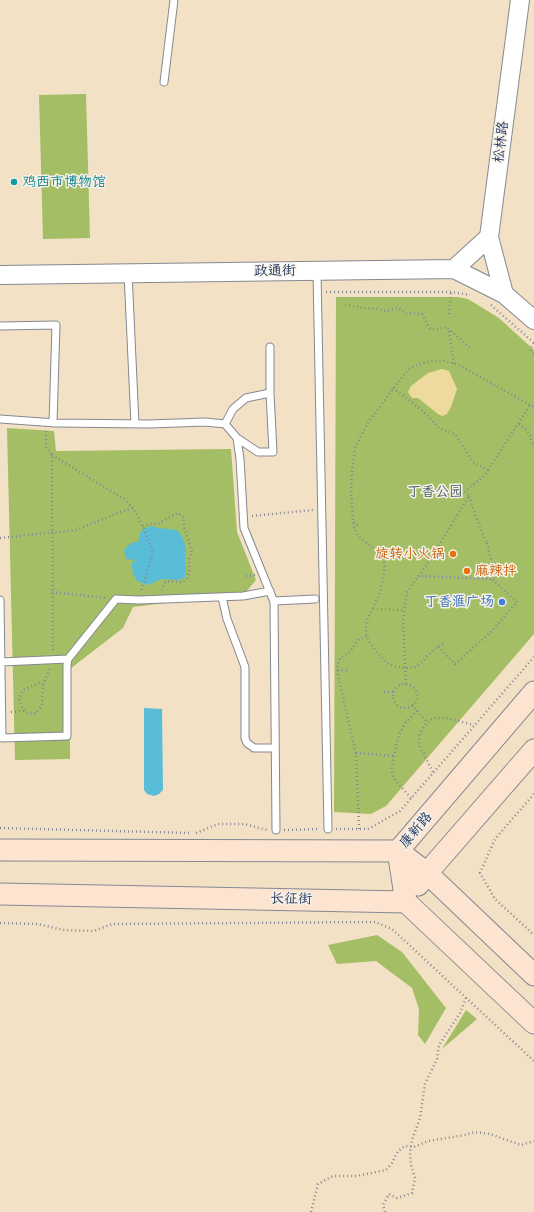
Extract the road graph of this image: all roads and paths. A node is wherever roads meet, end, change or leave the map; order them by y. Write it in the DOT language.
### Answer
graph roads {
  1 [pos="174,0"];
  2 [pos="520,0"];
  3 [pos="164,82"];
  4 [pos="488,237"];
  5 [pos="454,269"];
  6 [pos="317,271"];
  7 [pos="128,273"];
  8 [pos="0,275"];
  9 [pos="317,292"];
  10 [pos="451,292"];
  11 [pos="504,294"];
  12 [pos="471,295"];
  13 [pos="488,303"];
  14 [pos="345,305"];
  15 [pos="449,314"];
  16 [pos="534,320"];
  17 [pos="0,326"];
  18 [pos="449,330"];
  19 [pos="534,343"];
  20 [pos="270,347"];
  21 [pos="471,349"];
  22 [pos="534,353"];
  23 [pos="454,364"];
  24 [pos="394,388"];
  25 [pos="270,393"];
  26 [pos="530,405"];
  27 [pos="534,407"];
  28 [pos="0,419"];
  29 [pos="53,423"];
  30 [pos="135,424"];
  31 [pos="225,424"];
  32 [pos="519,424"];
  33 [pos="237,438"];
  34 [pos="533,445"];
  35 [pos="52,455"];
  36 [pos="488,470"];
  37 [pos="469,496"];
  38 [pos="133,508"];
  39 [pos="322,509"];
  40 [pos="243,516"];
  41 [pos="353,521"];
  42 [pos="143,527"];
  43 [pos="359,527"];
  44 [pos="52,533"];
  45 [pos="0,538"];
  46 [pos="418,576"];
  47 [pos="492,579"];
  48 [pos="143,584"];
  49 [pos="270,591"];
  50 [pos="52,592"];
  51 [pos="222,597"];
  52 [pos="116,599"];
  53 [pos="163,599"];
  54 [pos="315,599"];
  55 [pos="0,600"];
  56 [pos="274,601"];
  57 [pos="372,609"];
  58 [pos="405,610"];
  59 [pos="367,636"];
  60 [pos="443,644"];
  61 [pos="438,647"];
  62 [pos="534,657"];
  63 [pos="68,659"];
  64 [pos="53,660"];
  65 [pos="1,662"];
  66 [pos="405,668"];
  67 [pos="338,670"];
  68 [pos="347,670"];
  69 [pos="406,684"];
  70 [pos="43,685"];
  71 [pos="384,692"];
  72 [pos="394,692"];
  73 [pos="534,692"];
  74 [pos="412,705"];
  75 [pos="24,710"];
  76 [pos="417,711"];
  77 [pos="1,713"];
  78 [pos="427,722"];
  79 [pos="474,725"];
  80 [pos="275,748"];
  81 [pos="534,750"];
  82 [pos="356,753"];
  83 [pos="394,756"];
  84 [pos="433,772"];
  85 [pos="534,794"];
  86 [pos="411,798"];
  87 [pos="0,828"];
  88 [pos="328,829"];
  89 [pos="359,829"];
  90 [pos="276,830"];
  91 [pos="0,850"];
  92 [pos="398,851"];
  93 [pos="427,873"];
  94 [pos="0,894"];
  95 [pos="406,902"];
  96 [pos="0,923"];
  97 [pos="534,935"];
  98 [pos="534,975"];
  99 [pos="466,998"];
  100 [pos="534,1024"];
  101 [pos="534,1061"];
  102 [pos="534,1141"];
  103 [pos="411,1146"];
  104 [pos="311,1212"];
  105 [pos="385,1212"];
  1 -- 3 [label="lane"];
  2 -- 4 [label="street, 松林路"];
  4 -- 5 [label="street"];
  4 -- 11 [label="street"];
  5 -- 6 [label="street, 政通街"];
  5 -- 11 [label="street, 政通街"];
  6 -- 7 [label="street, 政通街"];
  6 -- 9 [label="lane"];
  7 -- 8 [label="street, 政通街"];
  7 -- 30 [label="lane"];
  9 -- 10 [label="path"];
  9 -- 39 [label="lane"];
  10 -- 12 [label="path"];
  10 -- 15 [label="path"];
  11 -- 16 [label="street, 政通街"];
  13 -- 19 [label="path"];
  14 -- 18 [label="path"];
  17 -- 29 [label="lane"];
  18 -- 21 [label="path"];
  18 -- 23 [label="path"];
  19 -- 22 [label="path"];
  20 -- 25 [label="lane"];
  23 -- 24 [label="path"];
  23 -- 26 [label="path"];
  24 -- 36 [label="path"];
  24 -- 41 [label="path"];
  25 -- 31 [label="lane"];
  25 -- 33 [label="lane"];
  26 -- 27 [label="path"];
  26 -- 32 [label="path"];
  28 -- 29 [label="lane"];
  29 -- 30 [label="lane"];
  29 -- 35 [label="path"];
  30 -- 31 [label="lane"];
  31 -- 33 [label="lane"];
  32 -- 34 [label="path"];
  32 -- 36 [label="path"];
  33 -- 40 [label="lane"];
  35 -- 38 [label="path"];
  35 -- 44 [label="path"];
  36 -- 37 [label="path"];
  37 -- 46 [label="path"];
  37 -- 47 [label="path, bridge"];
  38 -- 42 [label="path"];
  38 -- 44 [label="path"];
  39 -- 40 [label="path"];
  39 -- 88 [label="lane"];
  40 -- 49 [label="lane"];
  41 -- 43 [label="path"];
  41 -- 57 [label="path"];
  42 -- 48 [label="path"];
  42 -- 53 [label="path"];
  44 -- 45 [label="path"];
  44 -- 50 [label="path"];
  46 -- 47 [label="path, bridge"];
  46 -- 58 [label="path"];
  47 -- 61 [label="path"];
  49 -- 51 [label="lane"];
  49 -- 56 [label="lane"];
  50 -- 52 [label="path"];
  50 -- 64 [label="path"];
  51 -- 53 [label="lane"];
  51 -- 80 [label="lane"];
  52 -- 53 [label="lane"];
  52 -- 63 [label="lane"];
  54 -- 56 [label="lane"];
  55 -- 65 [label="lane"];
  56 -- 80 [label="lane"];
  57 -- 58 [label="path"];
  57 -- 59 [label="path"];
  58 -- 66 [label="path"];
  59 -- 66 [label="path"];
  59 -- 67 [label="path"];
  60 -- 61 [label="path"];
  61 -- 66 [label="path"];
  62 -- 79 [label="path"];
  63 -- 64 [label="lane"];
  63 -- 77 [label="lane"];
  64 -- 65 [label="lane"];
  64 -- 70 [label="path"];
  65 -- 77 [label="lane"];
  66 -- 69 [label="path"];
  67 -- 68 [label="path"];
  67 -- 82 [label="path"];
  69 -- 72 [label="path"];
  69 -- 74 [label="path"];
  70 -- 75 [label="path"];
  70 -- 75 [label="path"];
  71 -- 72 [label="path"];
  72 -- 74 [label="path"];
  73 -- 92 [label="main road, 康新路"];
  74 -- 76 [label="path"];
  75 -- 77 [label="path"];
  76 -- 78 [label="path"];
  76 -- 83 [label="path"];
  78 -- 79 [label="path"];
  78 -- 84 [label="path"];
  79 -- 84 [label="path"];
  80 -- 90 [label="lane"];
  81 -- 93 [label="main road"];
  82 -- 83 [label="path"];
  82 -- 89 [label="path"];
  83 -- 86 [label="path"];
  84 -- 86 [label="path"];
  85 -- 97 [label="path"];
  86 -- 89 [label="path"];
  87 -- 90 [label="path"];
  88 -- 89 [label="path"];
  88 -- 90 [label="path"];
  91 -- 92 [label="main road"];
  92 -- 93 [label="main road"];
  92 -- 95 [label="main road, 康新路"];
  93 -- 95 [label="main road"];
  93 -- 98 [label="main road"];
  94 -- 95 [label="main road, 长征街"];
  95 -- 100 [label="main road"];
  96 -- 99 [label="path"];
  99 -- 101 [label="path"];
  99 -- 103 [label="path"];
  102 -- 103 [label="path"];
  103 -- 104 [label="path"];
  103 -- 105 [label="path"];
}
